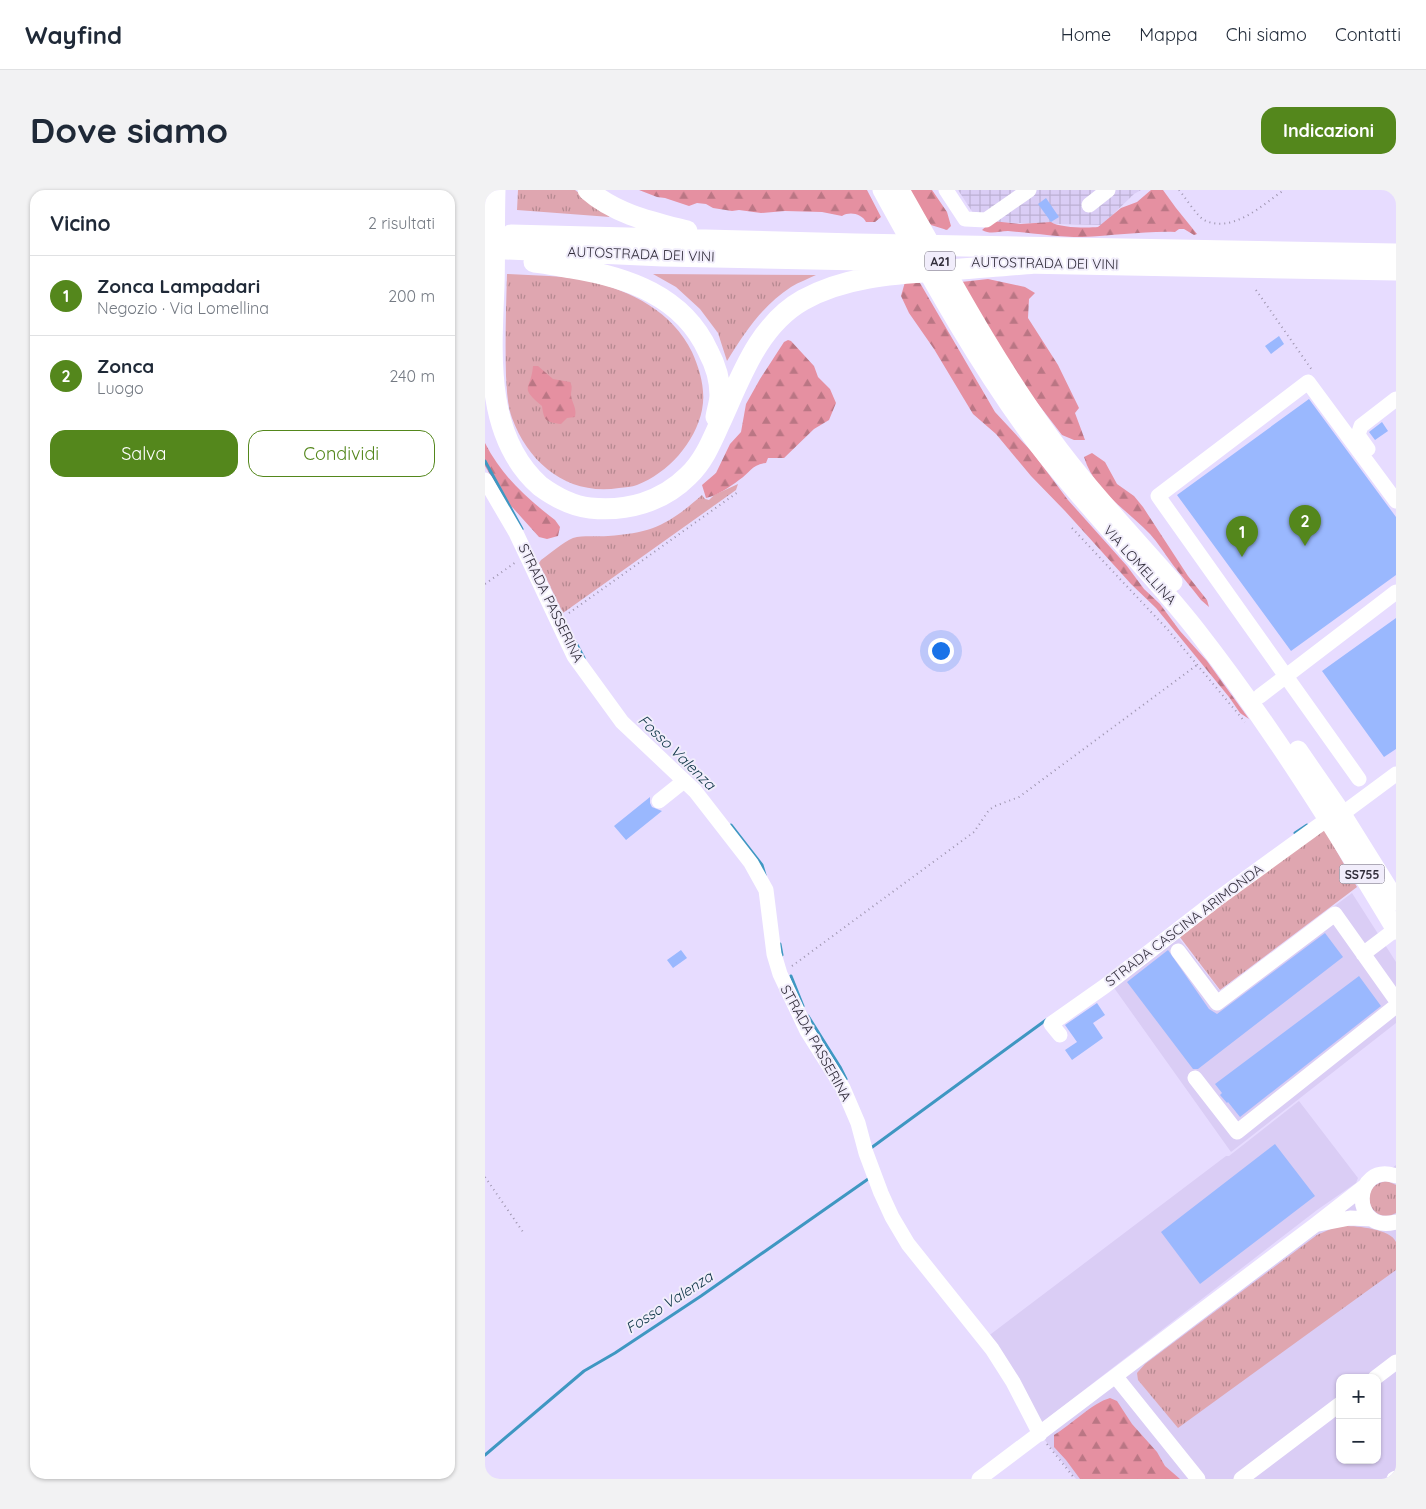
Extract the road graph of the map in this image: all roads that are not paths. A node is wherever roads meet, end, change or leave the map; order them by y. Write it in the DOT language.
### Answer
graph roads {
  1 [pos="495,190"];
  2 [pos="588,190"];
  3 [pos="946,190"];
  4 [pos="1029,190"];
  5 [pos="1108,190"];
  6 [pos="890,193"];
  7 [pos="1089,205"];
  8 [pos="489,225"];
  9 [pos="856,244"];
  10 [pos="485,248"];
  11 [pos="1396,254"];
  12 [pos="485,260"];
  13 [pos="1035,263"];
  14 [pos="1396,270"];
  15 [pos="960,311"];
  16 [pos="1396,399"];
  17 [pos="709,447"];
  18 [pos="485,480"];
  19 [pos="1396,486"];
  20 [pos="1396,500"];
  21 [pos="1396,592"];
  22 [pos="1286,676"];
  23 [pos="1260,696"];
  24 [pos="1396,774"];
  25 [pos="1359,779"];
  26 [pos="684,781"];
  27 [pos="659,801"];
  28 [pos="1336,813"];
  29 [pos="1396,901"];
  30 [pos="1396,929"];
  31 [pos="1178,952"];
  32 [pos="1363,954"];
  33 [pos="1396,1000"];
  34 [pos="1396,1006"];
  35 [pos="1060,1035"];
  36 [pos="1195,1078"];
  37 [pos="1391,1171"];
  38 [pos="1365,1186"];
  39 [pos="1372,1220"];
  40 [pos="1315,1225"];
  41 [pos="1393,1226"];
  42 [pos="1396,1362"];
  43 [pos="1380,1374"];
  44 [pos="1115,1377"];
  45 [pos="1336,1407"];
  46 [pos="1040,1434"];
  47 [pos="979,1479"];
  48 [pos="1198,1479"];
  49 [pos="1241,1479"];
  1 -- 8 [label="highway"];
  2 -- 9 [label="highway"];
  3 -- 4 [label="street"];
  5 -- 7 [label="street"];
  6 -- 15 [label="main road"];
  6 -- 15 [label="main road"];
  8 -- 9 [label="highway, AUTOSTRADA DEI VINI / A21"];
  8 -- 17 [label="highway"];
  9 -- 11 [label="highway, AUTOSTRADA DEI VINI / A21"];
  10 -- 13 [label="highway, AUTOSTRADA DEI VINI / A21"];
  12 -- 17 [label="highway"];
  13 -- 14 [label="highway, AUTOSTRADA DEI VINI / A21"];
  13 -- 17 [label="highway"];
  15 -- 23 [label="main road, VIA LOMELLINA"];
  15 -- 28 [label="main road, VIA LOMELLINA"];
  16 -- 19 [label="street"];
  18 -- 26 [label="street, STRADA PASSERINA"];
  20 -- 22 [label="street"];
  21 -- 22 [label="street"];
  22 -- 23 [label="street"];
  22 -- 25 [label="street"];
  23 -- 28 [label="main road, VIA LOMELLINA"];
  24 -- 28 [label="street"];
  26 -- 27 [label="street"];
  26 -- 46 [label="street, STRADA PASSERINA"];
  28 -- 29 [label="main road, SS755"];
  28 -- 30 [label="main road, SS755"];
  28 -- 35 [label="street, STRADA CASCINA ARIMONDA"];
  30 -- 32 [label="street"];
  31 -- 32 [label="street"];
  32 -- 33 [label="street"];
  34 -- 36 [label="street"];
  37 -- 38 [label="street"];
  38 -- 39 [label="street"];
  38 -- 40 [label="street"];
  39 -- 40 [label="street"];
  39 -- 41 [label="street"];
  40 -- 44 [label="street"];
  42 -- 43 [label="street"];
  44 -- 46 [label="street"];
  44 -- 48 [label="street"];
  45 -- 49 [label="street"];
  46 -- 47 [label="street"];
}
